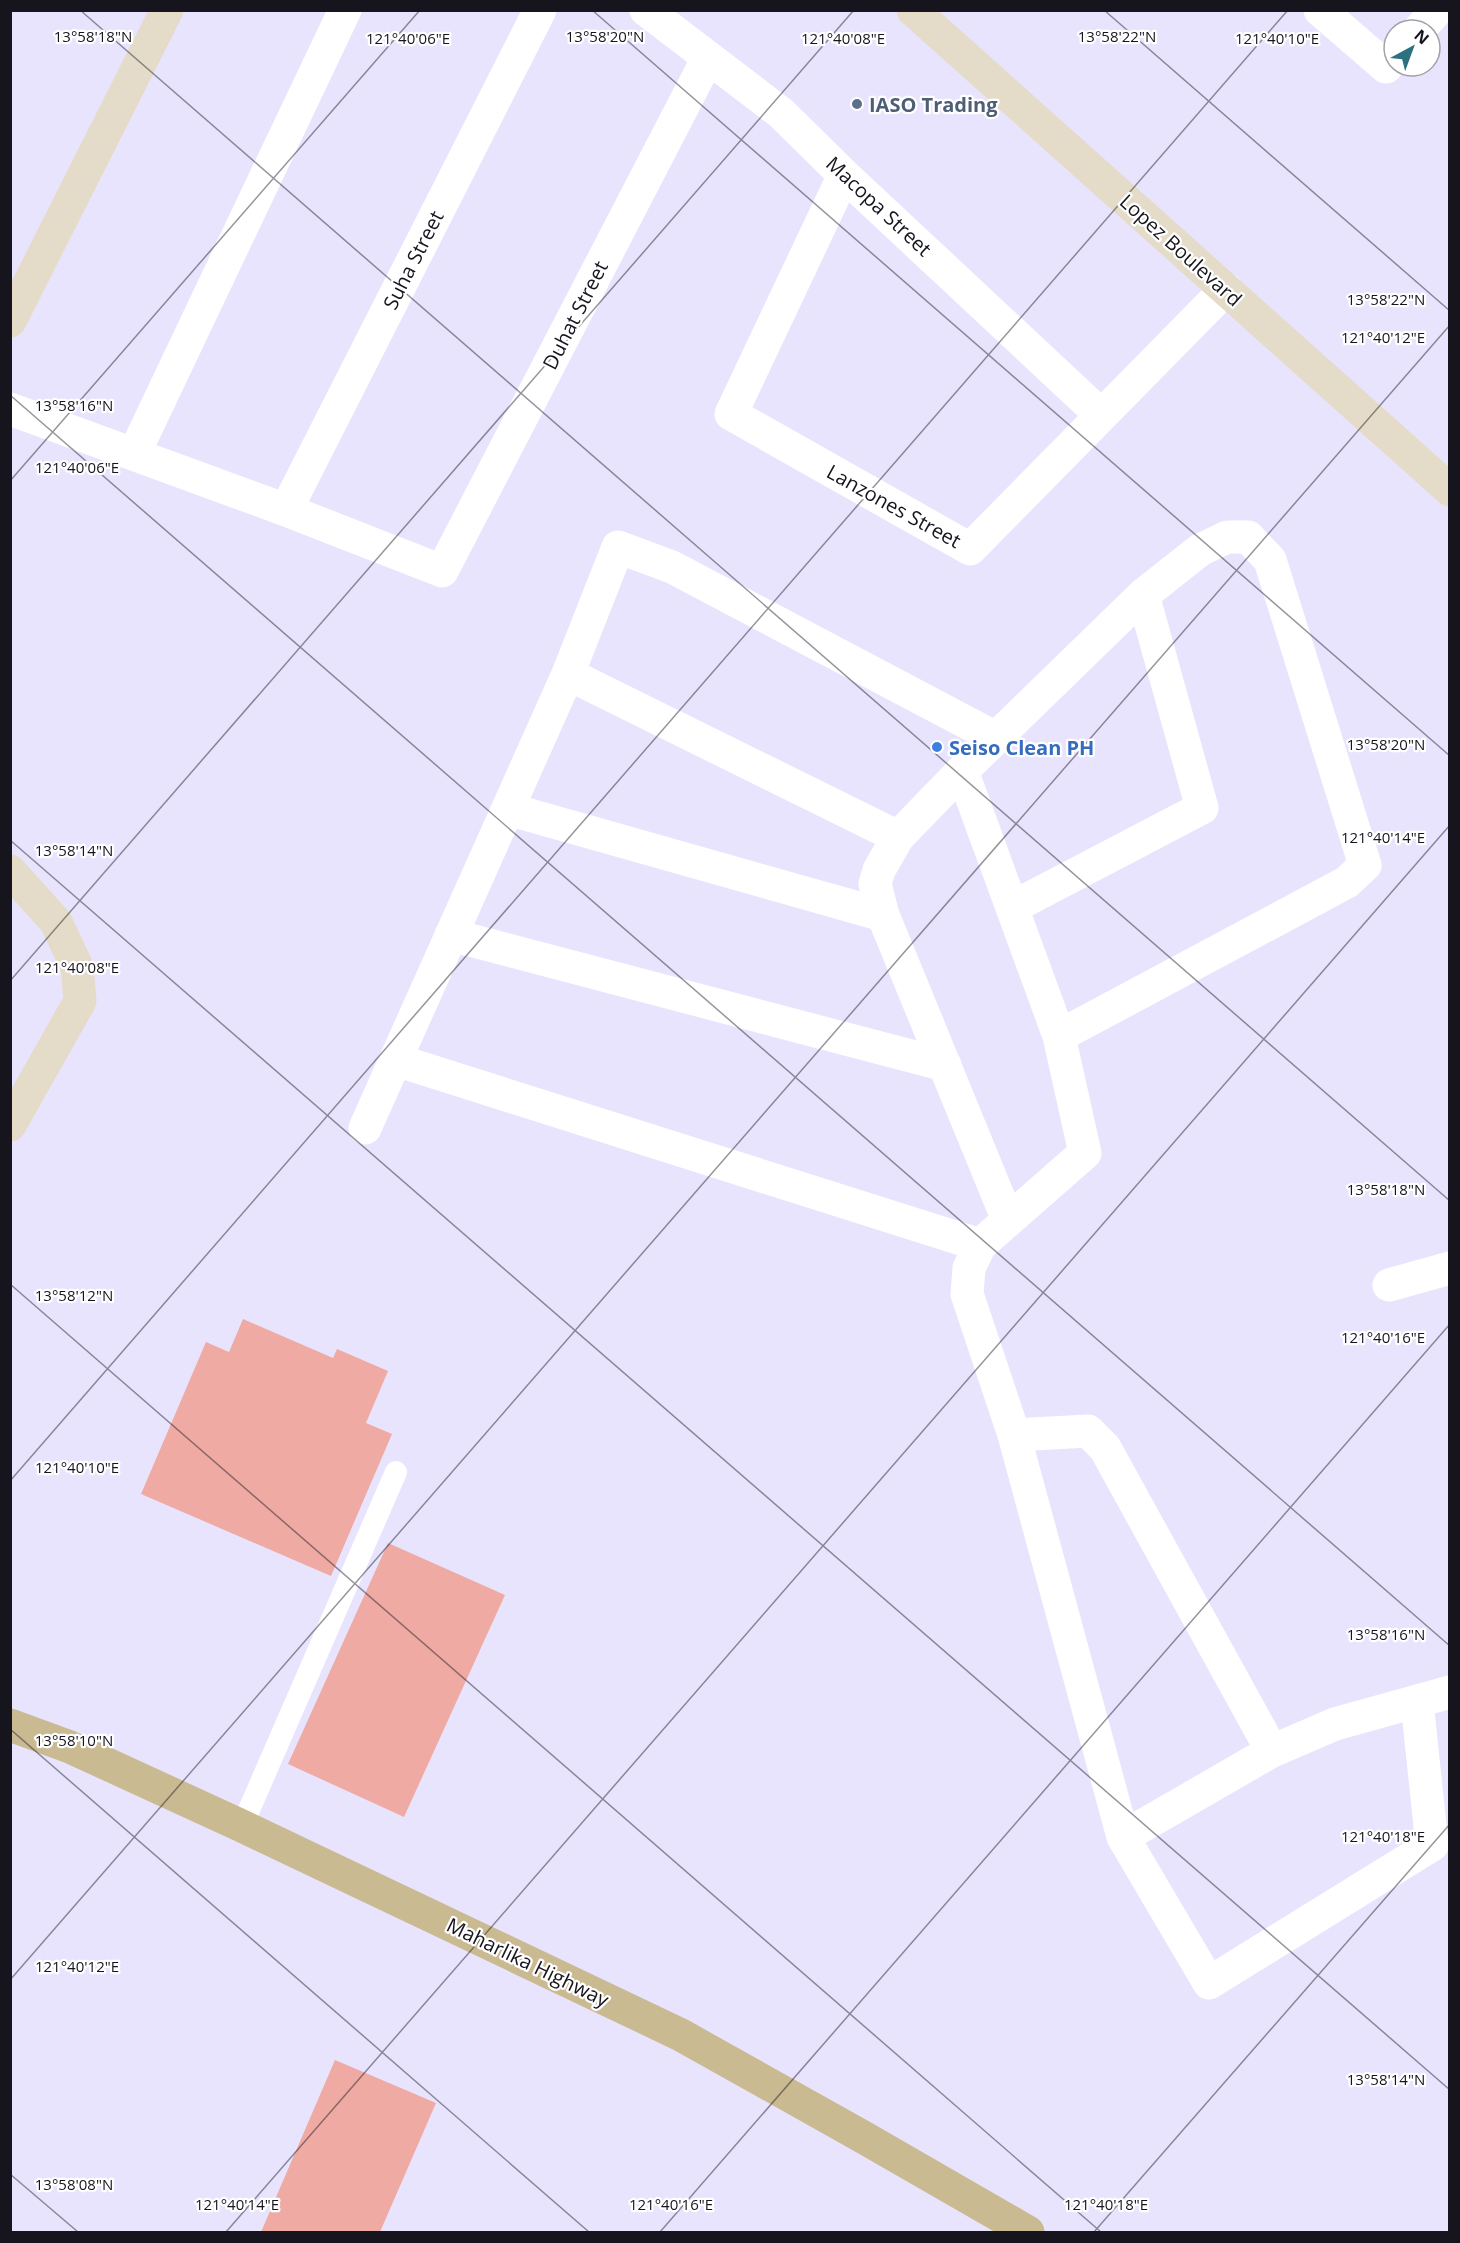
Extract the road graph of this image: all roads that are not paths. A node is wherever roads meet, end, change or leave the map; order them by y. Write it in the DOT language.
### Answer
graph roads {
  1 [pos="167,10"];
  2 [pos="345,10"];
  3 [pos="540,10"];
  4 [pos="646,10"];
  5 [pos="913,10"];
  6 [pos="1320,10"];
  7 [pos="708,58"];
  8 [pos="1382,64"];
  9 [pos="844,175"];
  10 [pos="1226,289"];
  11 [pos="10,321"];
  12 [pos="10,409"];
  13 [pos="1101,415"];
  14 [pos="134,454"];
  15 [pos="1449,490"];
  16 [pos="286,510"];
  17 [pos="1143,595"];
  18 [pos="568,674"];
  19 [pos="996,738"];
  20 [pos="962,771"];
  21 [pos="508,809"];
  22 [pos="898,837"];
  23 [pos="10,871"];
  24 [pos="1013,906"];
  25 [pos="883,915"];
  26 [pos="452,935"];
  27 [pos="1059,1036"];
  28 [pos="396,1060"];
  29 [pos="945,1065"];
  30 [pos="10,1125"];
  31 [pos="365,1128"];
  32 [pos="1008,1220"];
  33 [pos="980,1245"];
  34 [pos="1449,1268"];
  35 [pos="1389,1285"];
  36 [pos="1014,1435"];
  37 [pos="396,1472"];
  38 [pos="1449,1692"];
  39 [pos="1417,1702"];
  40 [pos="10,1725"];
  41 [pos="1272,1751"];
  42 [pos="242,1826"];
  43 [pos="1123,1838"];
  44 [pos="1028,2232"];
  1 -- 11 [label="street"];
  2 -- 14 [label="street"];
  3 -- 16 [label="street, Suha Street"];
  4 -- 7 [label="street, Macopa Street"];
  5 -- 10 [label="street, Lopez Boulevard"];
  6 -- 8 [label="street"];
  7 -- 9 [label="street, Macopa Street"];
  7 -- 16 [label="street, Duhat Street"];
  9 -- 13 [label="street, Macopa Street"];
  9 -- 13 [label="street, Lanzones Street"];
  10 -- 13 [label="street, Lanzones Street"];
  10 -- 15 [label="street, Lopez Boulevard"];
  12 -- 14 [label="street"];
  14 -- 16 [label="street"];
  17 -- 19 [label="street"];
  17 -- 24 [label="street"];
  17 -- 27 [label="street"];
  18 -- 19 [label="street"];
  18 -- 21 [label="street"];
  18 -- 22 [label="street"];
  19 -- 20 [label="street"];
  20 -- 22 [label="street"];
  20 -- 24 [label="street"];
  21 -- 25 [label="street"];
  21 -- 26 [label="street"];
  22 -- 25 [label="street"];
  23 -- 30 [label="street"];
  24 -- 27 [label="street"];
  25 -- 29 [label="street"];
  26 -- 28 [label="street"];
  26 -- 29 [label="street"];
  27 -- 32 [label="street"];
  28 -- 31 [label="street"];
  28 -- 33 [label="street"];
  29 -- 32 [label="street"];
  32 -- 33 [label="street"];
  33 -- 36 [label="street"];
  34 -- 35 [label="street"];
  36 -- 41 [label="street"];
  36 -- 43 [label="street"];
  37 -- 42 [label="lane"];
  38 -- 39 [label="street"];
  39 -- 41 [label="street"];
  39 -- 43 [label="street"];
  40 -- 42 [label="main road, Maharlika Highway"];
  41 -- 43 [label="street"];
  42 -- 44 [label="main road, Maharlika Highway"];
}
